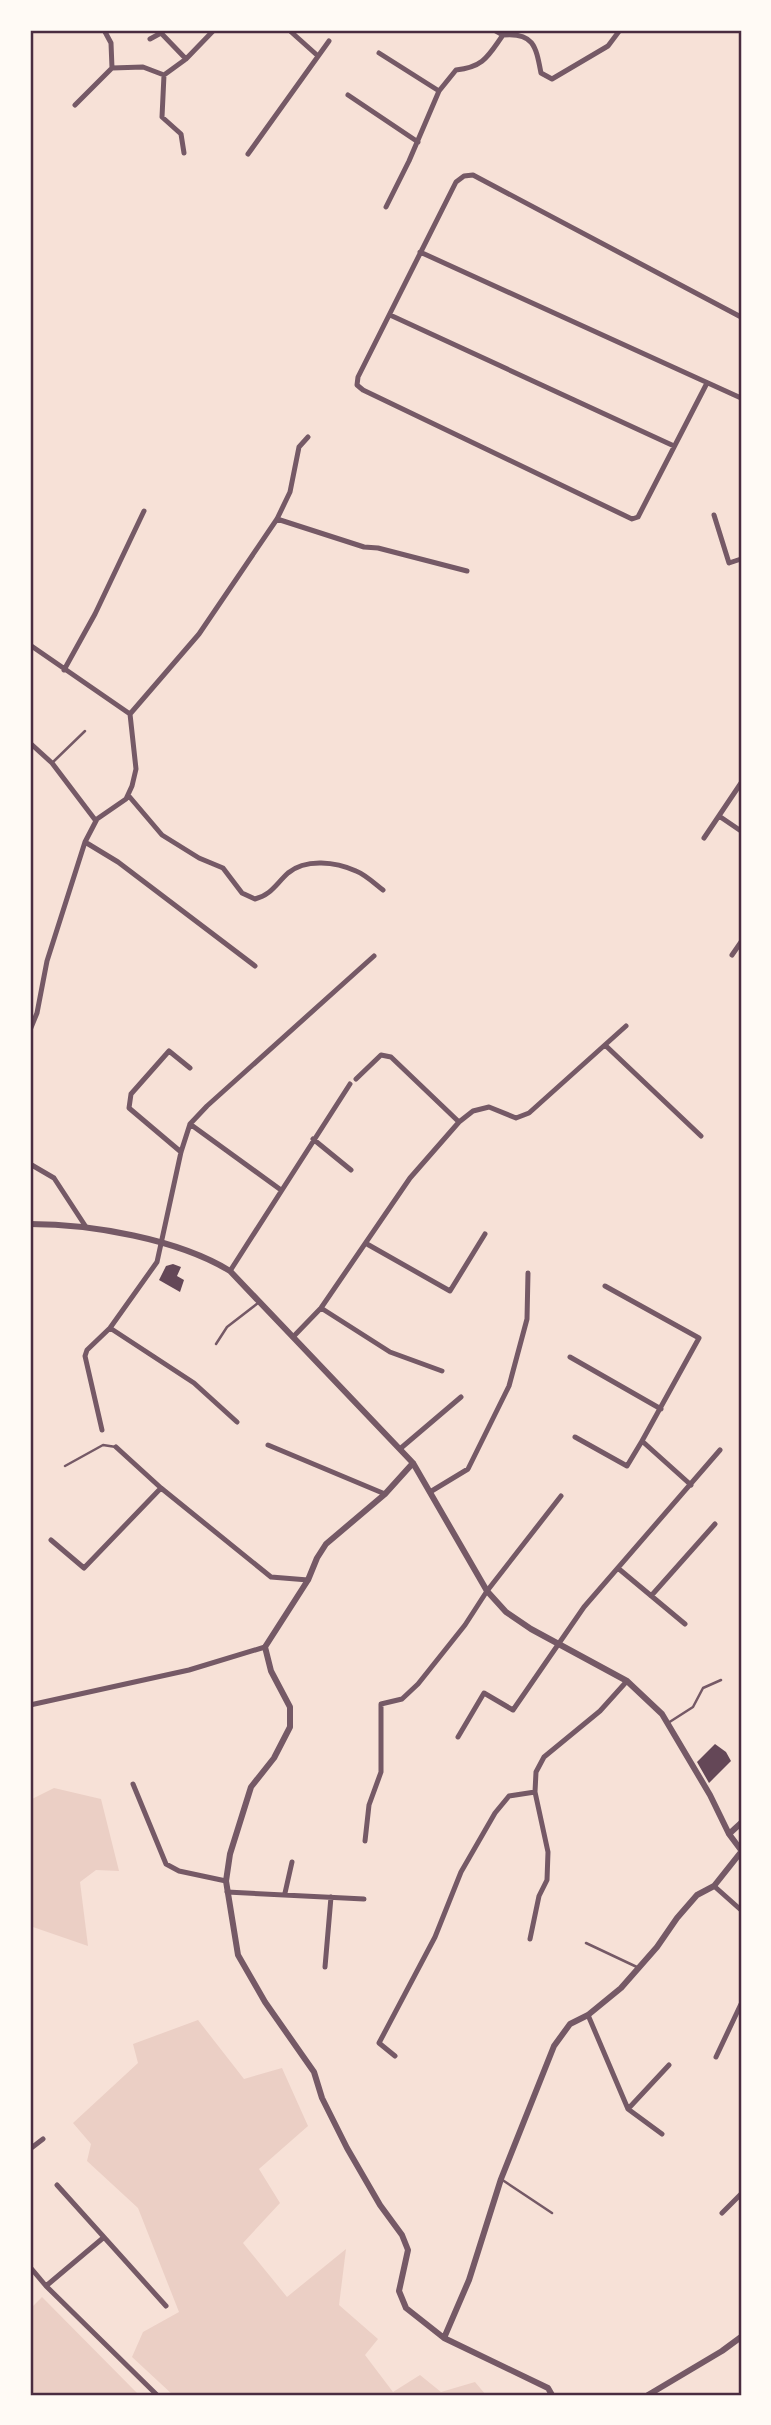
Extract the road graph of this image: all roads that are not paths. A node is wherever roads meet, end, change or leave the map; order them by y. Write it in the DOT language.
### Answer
graph roads {
  1 [pos="104,30"];
  2 [pos="214,30"];
  3 [pos="289,30"];
  4 [pos="494,30"];
  5 [pos="620,30"];
  6 [pos="503,35"];
  7 [pos="150,38"];
  8 [pos="329,41"];
  9 [pos="379,53"];
  10 [pos="318,56"];
  11 [pos="186,59"];
  12 [pos="112,68"];
  13 [pos="164,75"];
  14 [pos="439,91"];
  15 [pos="348,95"];
  16 [pos="75,105"];
  17 [pos="418,142"];
  18 [pos="184,153"];
  19 [pos="248,154"];
  20 [pos="386,207"];
  21 [pos="420,253"];
  22 [pos="390,315"];
  23 [pos="741,317"];
  24 [pos="707,383"];
  25 [pos="741,398"];
  26 [pos="308,437"];
  27 [pos="674,446"];
  28 [pos="144,511"];
  29 [pos="714,515"];
  30 [pos="276,519"];
  31 [pos="741,559"];
  32 [pos="467,571"];
  33 [pos="30,645"];
  34 [pos="64,670"];
  35 [pos="130,713"];
  36 [pos="85,731"];
  37 [pos="30,743"];
  38 [pos="52,763"];
  39 [pos="741,783"];
  40 [pos="128,795"];
  41 [pos="719,816"];
  42 [pos="96,821"];
  43 [pos="741,831"];
  44 [pos="704,838"];
  45 [pos="85,842"];
  46 [pos="383,890"];
  47 [pos="741,942"];
  48 [pos="732,955"];
  49 [pos="374,956"];
  50 [pos="255,966"];
  51 [pos="626,1026"];
  52 [pos="30,1030"];
  53 [pos="605,1045"];
  54 [pos="190,1068"];
  55 [pos="356,1079"];
  56 [pos="350,1084"];
  57 [pos="459,1122"];
  58 [pos="190,1124"];
  59 [pos="701,1136"];
  60 [pos="313,1139"];
  61 [pos="181,1152"];
  62 [pos="30,1164"];
  63 [pos="351,1170"];
  64 [pos="281,1191"];
  65 [pos="30,1224"];
  66 [pos="86,1227"];
  67 [pos="485,1234"];
  68 [pos="162,1244"];
  69 [pos="367,1244"];
  70 [pos="230,1271"];
  71 [pos="528,1273"];
  72 [pos="605,1286"];
  73 [pos="261,1301"];
  74 [pos="321,1308"];
  75 [pos="110,1328"];
  76 [pos="293,1337"];
  77 [pos="216,1344"];
  78 [pos="570,1357"];
  79 [pos="442,1371"];
  80 [pos="461,1397"];
  81 [pos="661,1409"];
  82 [pos="237,1422"];
  83 [pos="102,1430"];
  84 [pos="575,1437"];
  85 [pos="642,1441"];
  86 [pos="268,1445"];
  87 [pos="116,1447"];
  88 [pos="401,1448"];
  89 [pos="720,1451"];
  90 [pos="413,1462"];
  91 [pos="65,1466"];
  92 [pos="691,1485"];
  93 [pos="161,1488"];
  94 [pos="430,1492"];
  95 [pos="385,1494"];
  96 [pos="561,1496"];
  97 [pos="715,1524"];
  98 [pos="51,1540"];
  99 [pos="619,1569"];
  100 [pos="308,1580"];
  101 [pos="487,1591"];
  102 [pos="651,1596"];
  103 [pos="685,1624"];
  104 [pos="559,1644"];
  105 [pos="265,1647"];
  106 [pos="721,1680"];
  107 [pos="627,1681"];
  108 [pos="30,1705"];
  109 [pos="668,1723"];
  110 [pos="458,1737"];
  111 [pos="133,1784"];
  112 [pos="536,1792"];
  113 [pos="741,1823"];
  114 [pos="729,1834"];
  115 [pos="365,1841"];
  116 [pos="741,1851"];
  117 [pos="292,1862"];
  118 [pos="226,1881"];
  119 [pos="714,1886"];
  120 [pos="228,1892"];
  121 [pos="285,1893"];
  122 [pos="331,1897"];
  123 [pos="364,1899"];
  124 [pos="741,1910"];
  125 [pos="530,1939"];
  126 [pos="586,1943"];
  127 [pos="325,1967"];
  128 [pos="639,1968"];
  129 [pos="741,2004"];
  130 [pos="588,2015"];
  131 [pos="396,2056"];
  132 [pos="716,2057"];
  133 [pos="669,2065"];
  134 [pos="628,2109"];
  135 [pos="662,2134"];
  136 [pos="43,2139"];
  137 [pos="30,2149"];
  138 [pos="501,2179"];
  139 [pos="57,2185"];
  140 [pos="741,2193"];
  141 [pos="552,2213"];
  142 [pos="722,2213"];
  143 [pos="103,2238"];
  144 [pos="30,2267"];
  145 [pos="46,2286"];
  146 [pos="166,2306"];
  147 [pos="444,2337"];
  148 [pos="741,2337"];
  149 [pos="157,2395"];
  150 [pos="552,2395"];
  151 [pos="648,2395"];
  1 -- 12 [label="street"];
  2 -- 11 [label="street"];
  3 -- 10 [label="street"];
  4 -- 6 [label="street"];
  5 -- 6 [label="street"];
  6 -- 14 [label="street"];
  7 -- 11 [label="street"];
  8 -- 10 [label="street"];
  9 -- 14 [label="street"];
  10 -- 19 [label="street"];
  11 -- 13 [label="street"];
  12 -- 13 [label="street"];
  12 -- 16 [label="street"];
  13 -- 18 [label="street"];
  14 -- 17 [label="street"];
  15 -- 17 [label="street"];
  17 -- 20 [label="street"];
  21 -- 22 [label="street"];
  21 -- 23 [label="street"];
  21 -- 24 [label="street"];
  22 -- 27 [label="street"];
  22 -- 27 [label="street"];
  24 -- 25 [label="street"];
  24 -- 27 [label="street"];
  26 -- 30 [label="street"];
  28 -- 34 [label="street"];
  29 -- 31 [label="street"];
  30 -- 32 [label="street"];
  30 -- 35 [label="street"];
  33 -- 34 [label="street"];
  34 -- 35 [label="street"];
  35 -- 40 [label="street"];
  36 -- 38 [label="lane"];
  37 -- 38 [label="street"];
  38 -- 42 [label="street"];
  39 -- 41 [label="street"];
  40 -- 42 [label="street"];
  40 -- 46 [label="street"];
  41 -- 43 [label="street"];
  41 -- 44 [label="street"];
  42 -- 45 [label="street"];
  45 -- 50 [label="street"];
  45 -- 52 [label="street"];
  47 -- 48 [label="street"];
  49 -- 58 [label="street"];
  51 -- 53 [label="street"];
  53 -- 57 [label="street"];
  53 -- 59 [label="street"];
  54 -- 61 [label="street"];
  55 -- 57 [label="street"];
  56 -- 60 [label="street"];
  57 -- 69 [label="street"];
  58 -- 61 [label="street"];
  58 -- 64 [label="street"];
  60 -- 63 [label="street"];
  60 -- 64 [label="street"];
  61 -- 68 [label="street"];
  62 -- 66 [label="street"];
  64 -- 70 [label="street"];
  65 -- 66 [label="street"];
  66 -- 68 [label="street"];
  67 -- 69 [label="street"];
  68 -- 70 [label="street"];
  68 -- 75 [label="street"];
  69 -- 74 [label="street"];
  70 -- 73 [label="street"];
  71 -- 94 [label="street"];
  72 -- 81 [label="street"];
  73 -- 76 [label="street"];
  73 -- 77 [label="lane"];
  74 -- 76 [label="street"];
  74 -- 79 [label="street"];
  75 -- 82 [label="street"];
  75 -- 83 [label="street"];
  76 -- 88 [label="street"];
  78 -- 81 [label="street"];
  80 -- 88 [label="street"];
  81 -- 85 [label="street"];
  84 -- 85 [label="street"];
  85 -- 92 [label="street"];
  86 -- 95 [label="street"];
  87 -- 91 [label="lane"];
  87 -- 93 [label="street"];
  88 -- 90 [label="street"];
  89 -- 92 [label="street"];
  90 -- 94 [label="street"];
  90 -- 95 [label="street"];
  92 -- 99 [label="street"];
  93 -- 98 [label="street"];
  93 -- 100 [label="street"];
  94 -- 101 [label="street"];
  95 -- 100 [label="street"];
  96 -- 101 [label="street"];
  97 -- 102 [label="street"];
  99 -- 102 [label="street"];
  99 -- 104 [label="street"];
  100 -- 105 [label="street"];
  101 -- 104 [label="street"];
  101 -- 115 [label="street"];
  102 -- 103 [label="street"];
  104 -- 107 [label="street"];
  104 -- 110 [label="street"];
  105 -- 108 [label="street"];
  105 -- 118 [label="street"];
  106 -- 109 [label="lane"];
  107 -- 109 [label="street"];
  107 -- 112 [label="street"];
  109 -- 114 [label="street"];
  111 -- 118 [label="street"];
  112 -- 125 [label="street"];
  112 -- 131 [label="street"];
  113 -- 114 [label="street"];
  114 -- 116 [label="street"];
  116 -- 119 [label="street"];
  117 -- 121 [label="street"];
  118 -- 120 [label="street"];
  119 -- 124 [label="street"];
  119 -- 128 [label="street"];
  120 -- 121 [label="street"];
  120 -- 147 [label="street"];
  121 -- 122 [label="street"];
  122 -- 123 [label="street"];
  122 -- 127 [label="street"];
  126 -- 128 [label="lane"];
  128 -- 130 [label="street"];
  129 -- 132 [label="street"];
  130 -- 134 [label="street"];
  130 -- 138 [label="street"];
  133 -- 134 [label="street"];
  134 -- 135 [label="street"];
  136 -- 137 [label="street"];
  138 -- 141 [label="lane"];
  138 -- 147 [label="street"];
  139 -- 143 [label="street"];
  140 -- 142 [label="street"];
  143 -- 145 [label="street"];
  143 -- 146 [label="street"];
  144 -- 145 [label="street"];
  145 -- 149 [label="street"];
  147 -- 150 [label="street"];
  148 -- 151 [label="street"];
}
